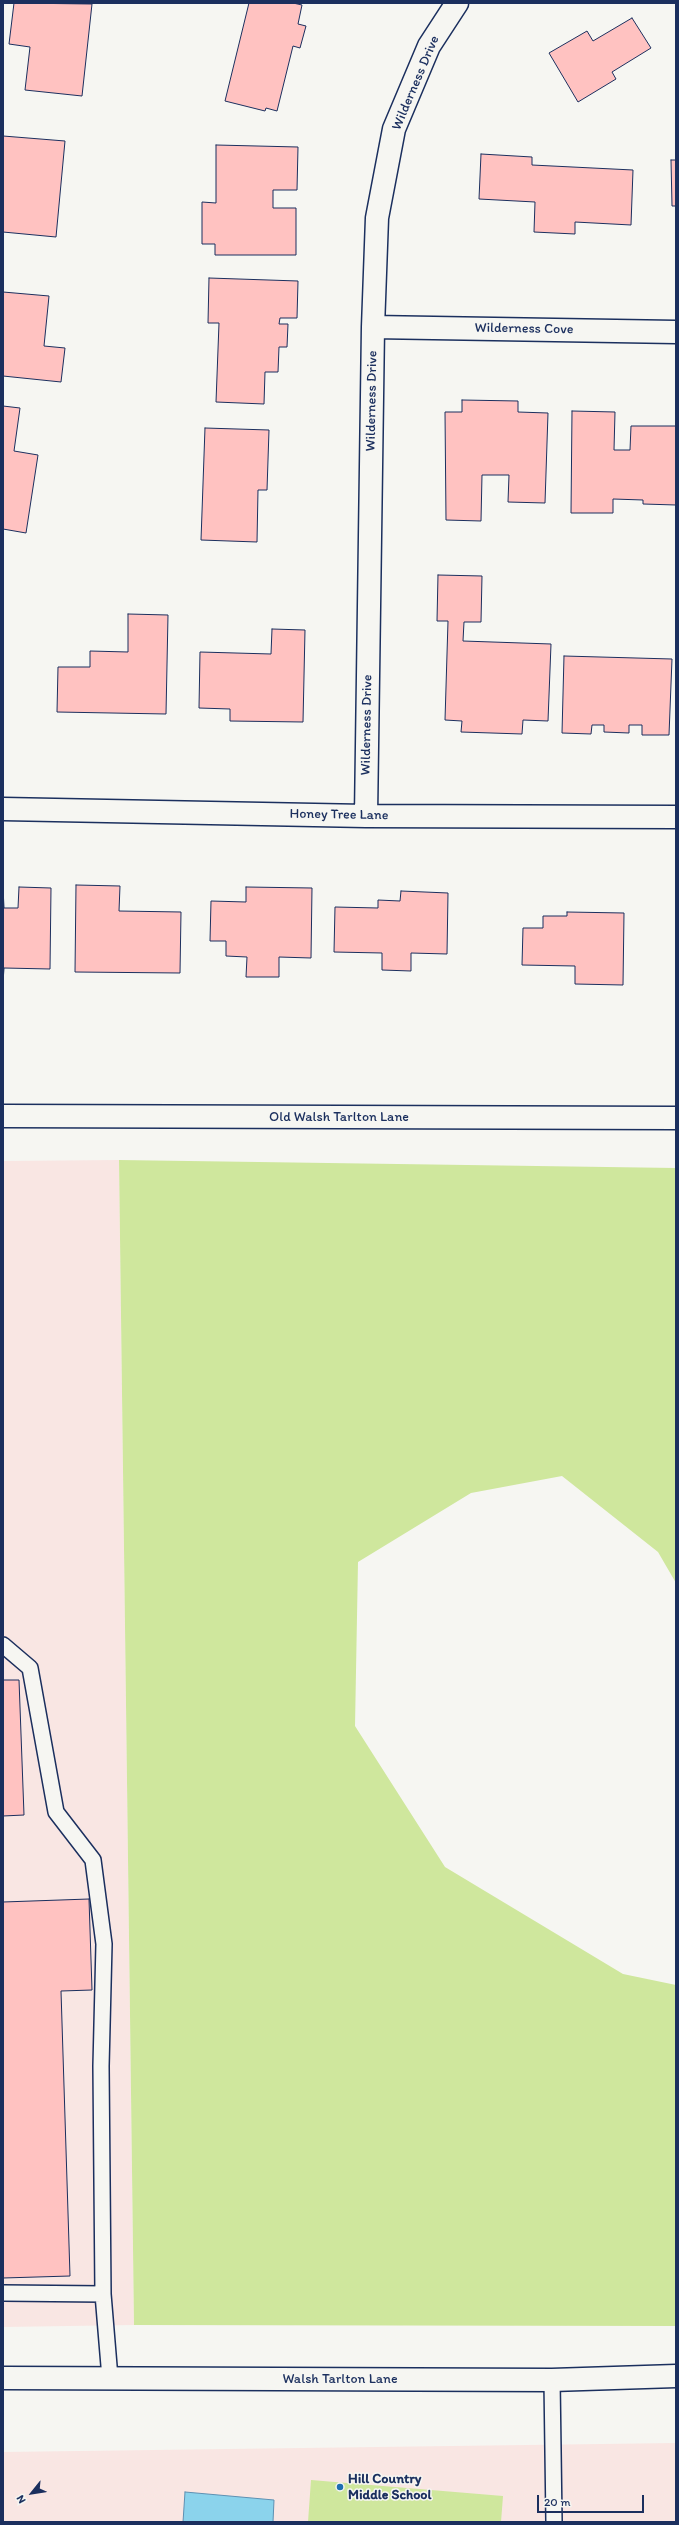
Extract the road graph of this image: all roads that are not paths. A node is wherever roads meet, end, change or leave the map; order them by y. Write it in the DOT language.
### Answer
graph roads {
  1 [pos="457,3"];
  2 [pos="372,327"];
  3 [pos="676,332"];
  4 [pos="3,809"];
  5 [pos="366,816"];
  6 [pos="676,817"];
  7 [pos="3,1116"];
  8 [pos="676,1118"];
  9 [pos="3,1645"];
  10 [pos="3,2293"];
  11 [pos="103,2294"];
  12 [pos="676,2376"];
  13 [pos="3,2378"];
  14 [pos="110,2378"];
  15 [pos="552,2380"];
  16 [pos="554,2522"];
  1 -- 2 [label="street, Wilderness Drive"];
  2 -- 3 [label="street, Wilderness Cove"];
  2 -- 5 [label="street, Wilderness Drive"];
  4 -- 5 [label="street, Honey Tree Lane"];
  5 -- 6 [label="street, Honey Tree Lane"];
  7 -- 8 [label="street, Old Walsh Tarlton Lane"];
  9 -- 11 [label="lane"];
  10 -- 11 [label="lane"];
  11 -- 14 [label="lane"];
  12 -- 15 [label="street, Walsh Tarlton Lane"];
  13 -- 14 [label="street, Walsh Tarlton Lane"];
  14 -- 15 [label="street, Walsh Tarlton Lane"];
  15 -- 16 [label="lane"];
}
